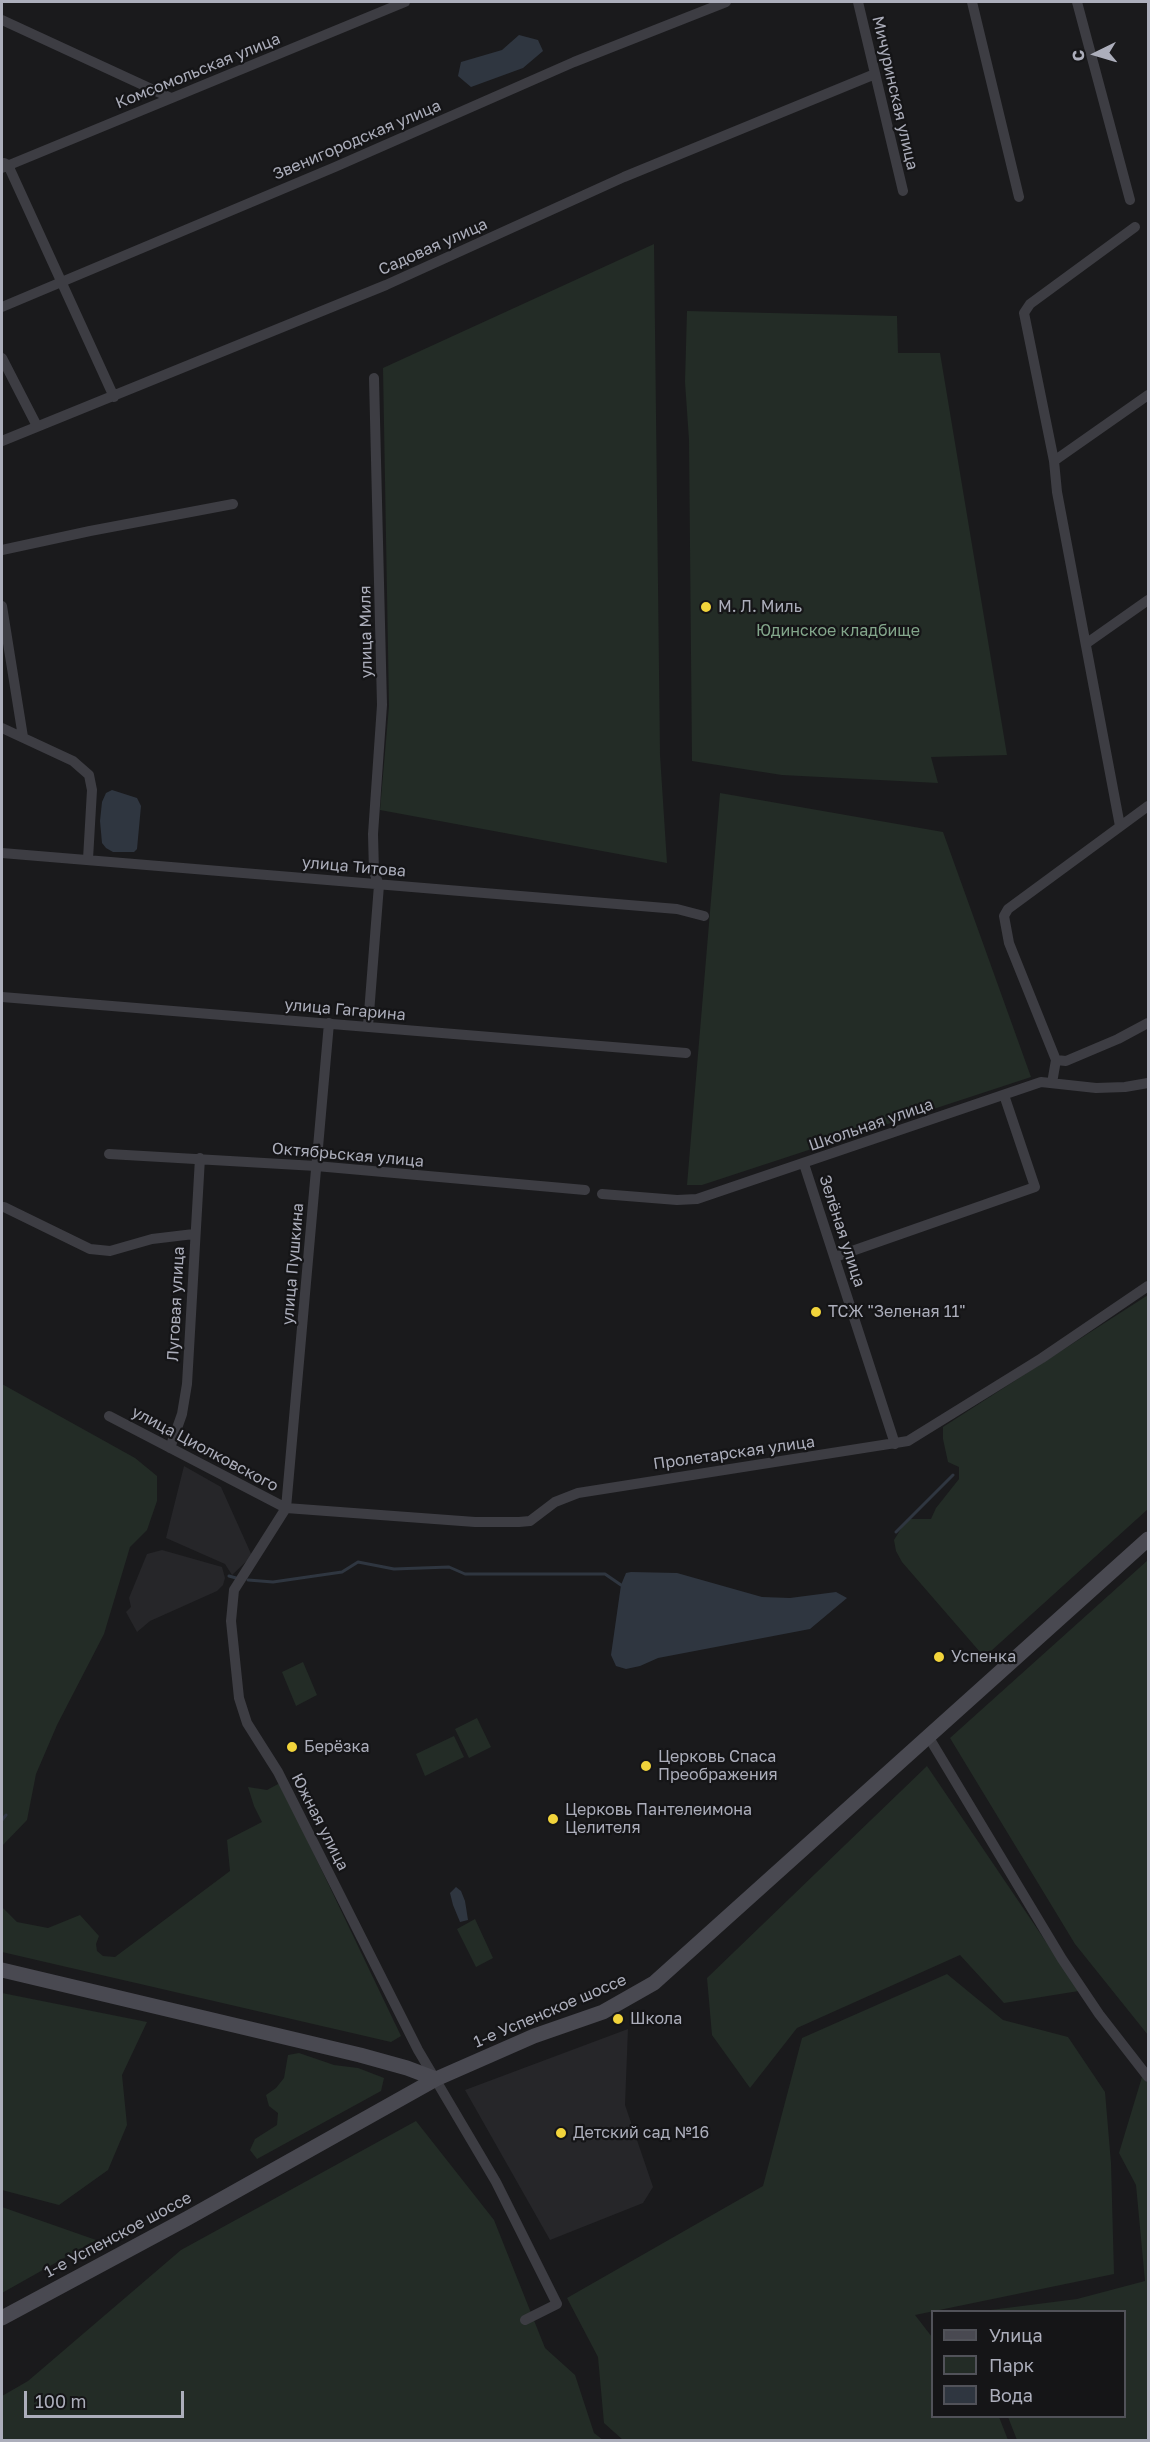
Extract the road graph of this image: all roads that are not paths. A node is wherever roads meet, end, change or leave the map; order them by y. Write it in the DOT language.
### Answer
graph roads {
  1 [pos="405,2"];
  2 [pos="726,2"];
  3 [pos="858,2"];
  4 [pos="972,2"];
  5 [pos="1077,2"];
  6 [pos="2,20"];
  7 [pos="875,74"];
  8 [pos="171,98"];
  9 [pos="4,164"];
  10 [pos="903,191"];
  11 [pos="1019,197"];
  12 [pos="1130,200"];
  13 [pos="1135,226"];
  14 [pos="62,281"];
  15 [pos="2,307"];
  16 [pos="2,358"];
  17 [pos="374,378"];
  18 [pos="1149,395"];
  19 [pos="114,397"];
  20 [pos="37,426"];
  21 [pos="2,441"];
  22 [pos="1054,461"];
  23 [pos="233,504"];
  24 [pos="2,550"];
  25 [pos="1149,600"];
  26 [pos="2,606"];
  27 [pos="1087,642"];
  28 [pos="2,728"];
  29 [pos="23,737"];
  30 [pos="1149,806"];
  31 [pos="1120,826"];
  32 [pos="2,853"];
  33 [pos="88,859"];
  34 [pos="379,885"];
  35 [pos="704,916"];
  36 [pos="2,998"];
  37 [pos="329,1023"];
  38 [pos="1149,1023"];
  39 [pos="368,1026"];
  40 [pos="686,1053"];
  41 [pos="1056,1060"];
  42 [pos="1052,1083"];
  43 [pos="1149,1083"];
  44 [pos="1005,1095"];
  45 [pos="109,1154"];
  46 [pos="200,1158"];
  47 [pos="804,1164"];
  48 [pos="316,1166"];
  49 [pos="585,1190"];
  50 [pos="602,1194"];
  51 [pos="4,1206"];
  52 [pos="194,1234"];
  53 [pos="835,1257"];
  54 [pos="1149,1286"];
  55 [pos="109,1416"];
  56 [pos="896,1444"];
  57 [pos="170,1448"];
  58 [pos="286,1508"];
  59 [pos="1149,1539"];
  60 [pos="928,1736"];
  61 [pos="2,1970"];
  62 [pos="1149,2077"];
  63 [pos="436,2079"];
  64 [pos="2,2318"];
  65 [pos="525,2320"];
  1 -- 8 [label="street, Комсомольская улица"];
  2 -- 14 [label="street, Звенигородская улица"];
  3 -- 7 [label="street, Мичуринская улица"];
  4 -- 11 [label="street"];
  5 -- 12 [label="street"];
  6 -- 8 [label="street"];
  7 -- 10 [label="street, Мичуринская улица"];
  7 -- 19 [label="street, Садовая улица"];
  8 -- 9 [label="street, Комсомольская улица"];
  9 -- 14 [label="street"];
  13 -- 22 [label="street"];
  14 -- 15 [label="street, Звенигородская улица"];
  14 -- 19 [label="street"];
  16 -- 20 [label="street"];
  17 -- 34 [label="street, улица Миля"];
  18 -- 22 [label="street"];
  19 -- 20 [label="street, Садовая улица"];
  20 -- 21 [label="street, Садовая улица"];
  22 -- 27 [label="street"];
  23 -- 24 [label="street"];
  25 -- 27 [label="street"];
  26 -- 29 [label="street"];
  27 -- 31 [label="street"];
  28 -- 29 [label="street"];
  29 -- 33 [label="street"];
  30 -- 31 [label="street"];
  31 -- 41 [label="street"];
  32 -- 33 [label="street, улица Титова"];
  33 -- 34 [label="street, улица Титова"];
  34 -- 35 [label="street, улица Титова"];
  34 -- 39 [label="street"];
  36 -- 37 [label="street, улица Гагарина"];
  37 -- 39 [label="street, улица Гагарина"];
  37 -- 48 [label="street, улица Пушкина"];
  38 -- 41 [label="street"];
  39 -- 40 [label="street, улица Гагарина"];
  41 -- 42 [label="street"];
  42 -- 43 [label="street, Школьная улица"];
  42 -- 44 [label="street, Школьная улица"];
  44 -- 47 [label="street, Школьная улица"];
  44 -- 53 [label="street"];
  45 -- 46 [label="street, Октябрьская улица"];
  46 -- 48 [label="street, Октябрьская улица"];
  46 -- 52 [label="street, Луговая улица"];
  47 -- 50 [label="street, Школьная улица"];
  47 -- 53 [label="street, Зелёная улица"];
  48 -- 49 [label="street, Октябрьская улица"];
  48 -- 58 [label="street, улица Пушкина"];
  51 -- 52 [label="street"];
  52 -- 57 [label="street, Луговая улица"];
  53 -- 56 [label="street, Зелёная улица"];
  54 -- 56 [label="street, Пролетарская улица"];
  55 -- 57 [label="street, улица Циолковского"];
  56 -- 58 [label="street, Пролетарская улица"];
  57 -- 58 [label="street, улица Циолковского"];
  58 -- 63 [label="street, Южная улица"];
  59 -- 60 [label="main road, 1-е Успенское шоссе"];
  60 -- 62 [label="street"];
  60 -- 63 [label="main road, 1-е Успенское шоссе"];
  61 -- 63 [label="main road"];
  63 -- 64 [label="main road, 1-е Успенское шоссе"];
  63 -- 65 [label="street, Южная улица"];
}
